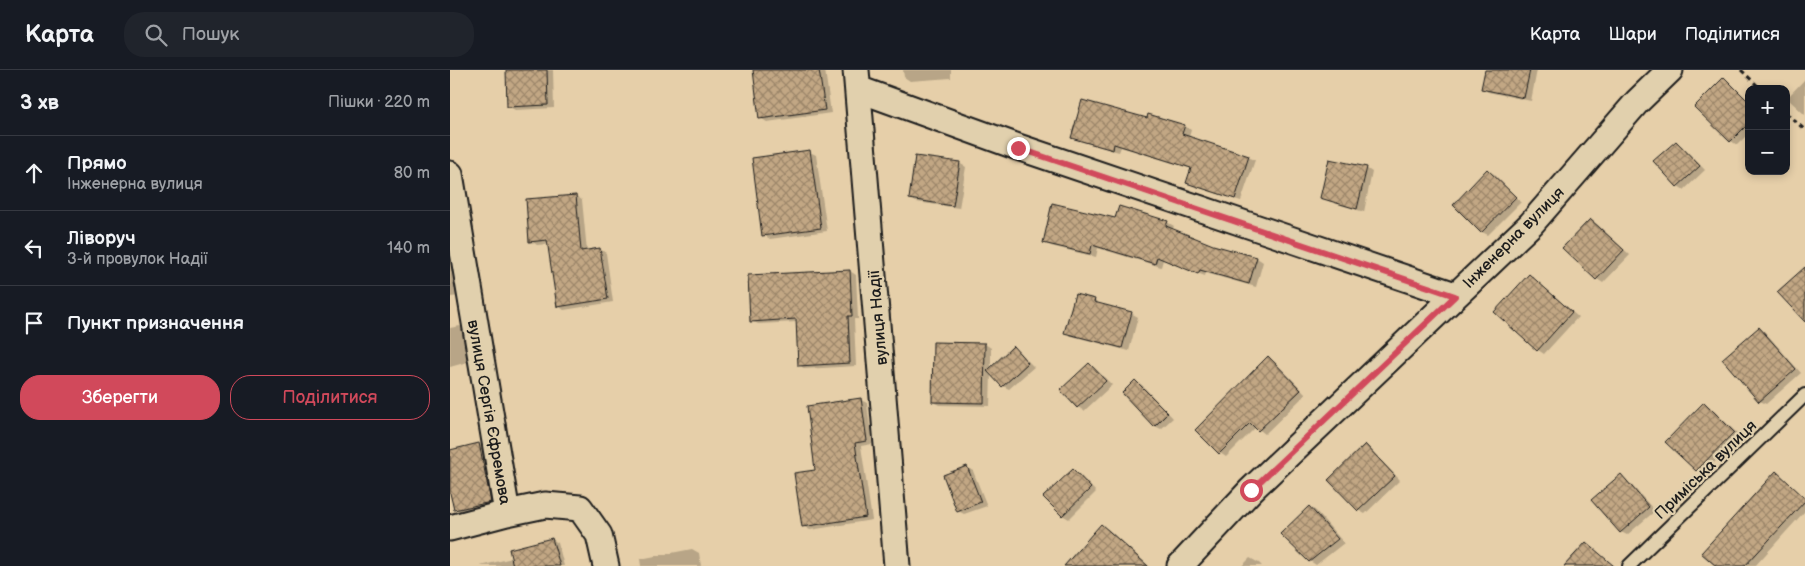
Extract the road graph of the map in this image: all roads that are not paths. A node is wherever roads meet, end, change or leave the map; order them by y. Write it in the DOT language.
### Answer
graph roads {
  1 [pos="1670,70"];
  2 [pos="857,80"];
  3 [pos="450,174"];
  4 [pos="1455,296"];
  5 [pos="1805,395"];
  6 [pos="507,513"];
  7 [pos="450,528"];
  8 [pos="606,566"];
  9 [pos="897,566"];
  10 [pos="1180,566"];
  11 [pos="1629,566"];
  1 -- 4 [label="street, Інженерна вулиця"];
  2 -- 4 [label="street"];
  2 -- 9 [label="street, вулиця Надії"];
  3 -- 6 [label="street, вулиця Сергія Єфремова"];
  4 -- 10 [label="street, Інженерна вулиця"];
  5 -- 11 [label="lane, Приміська вулиця"];
  6 -- 7 [label="street"];
  6 -- 8 [label="street, вулиця Сергія Єфремова"];
}
